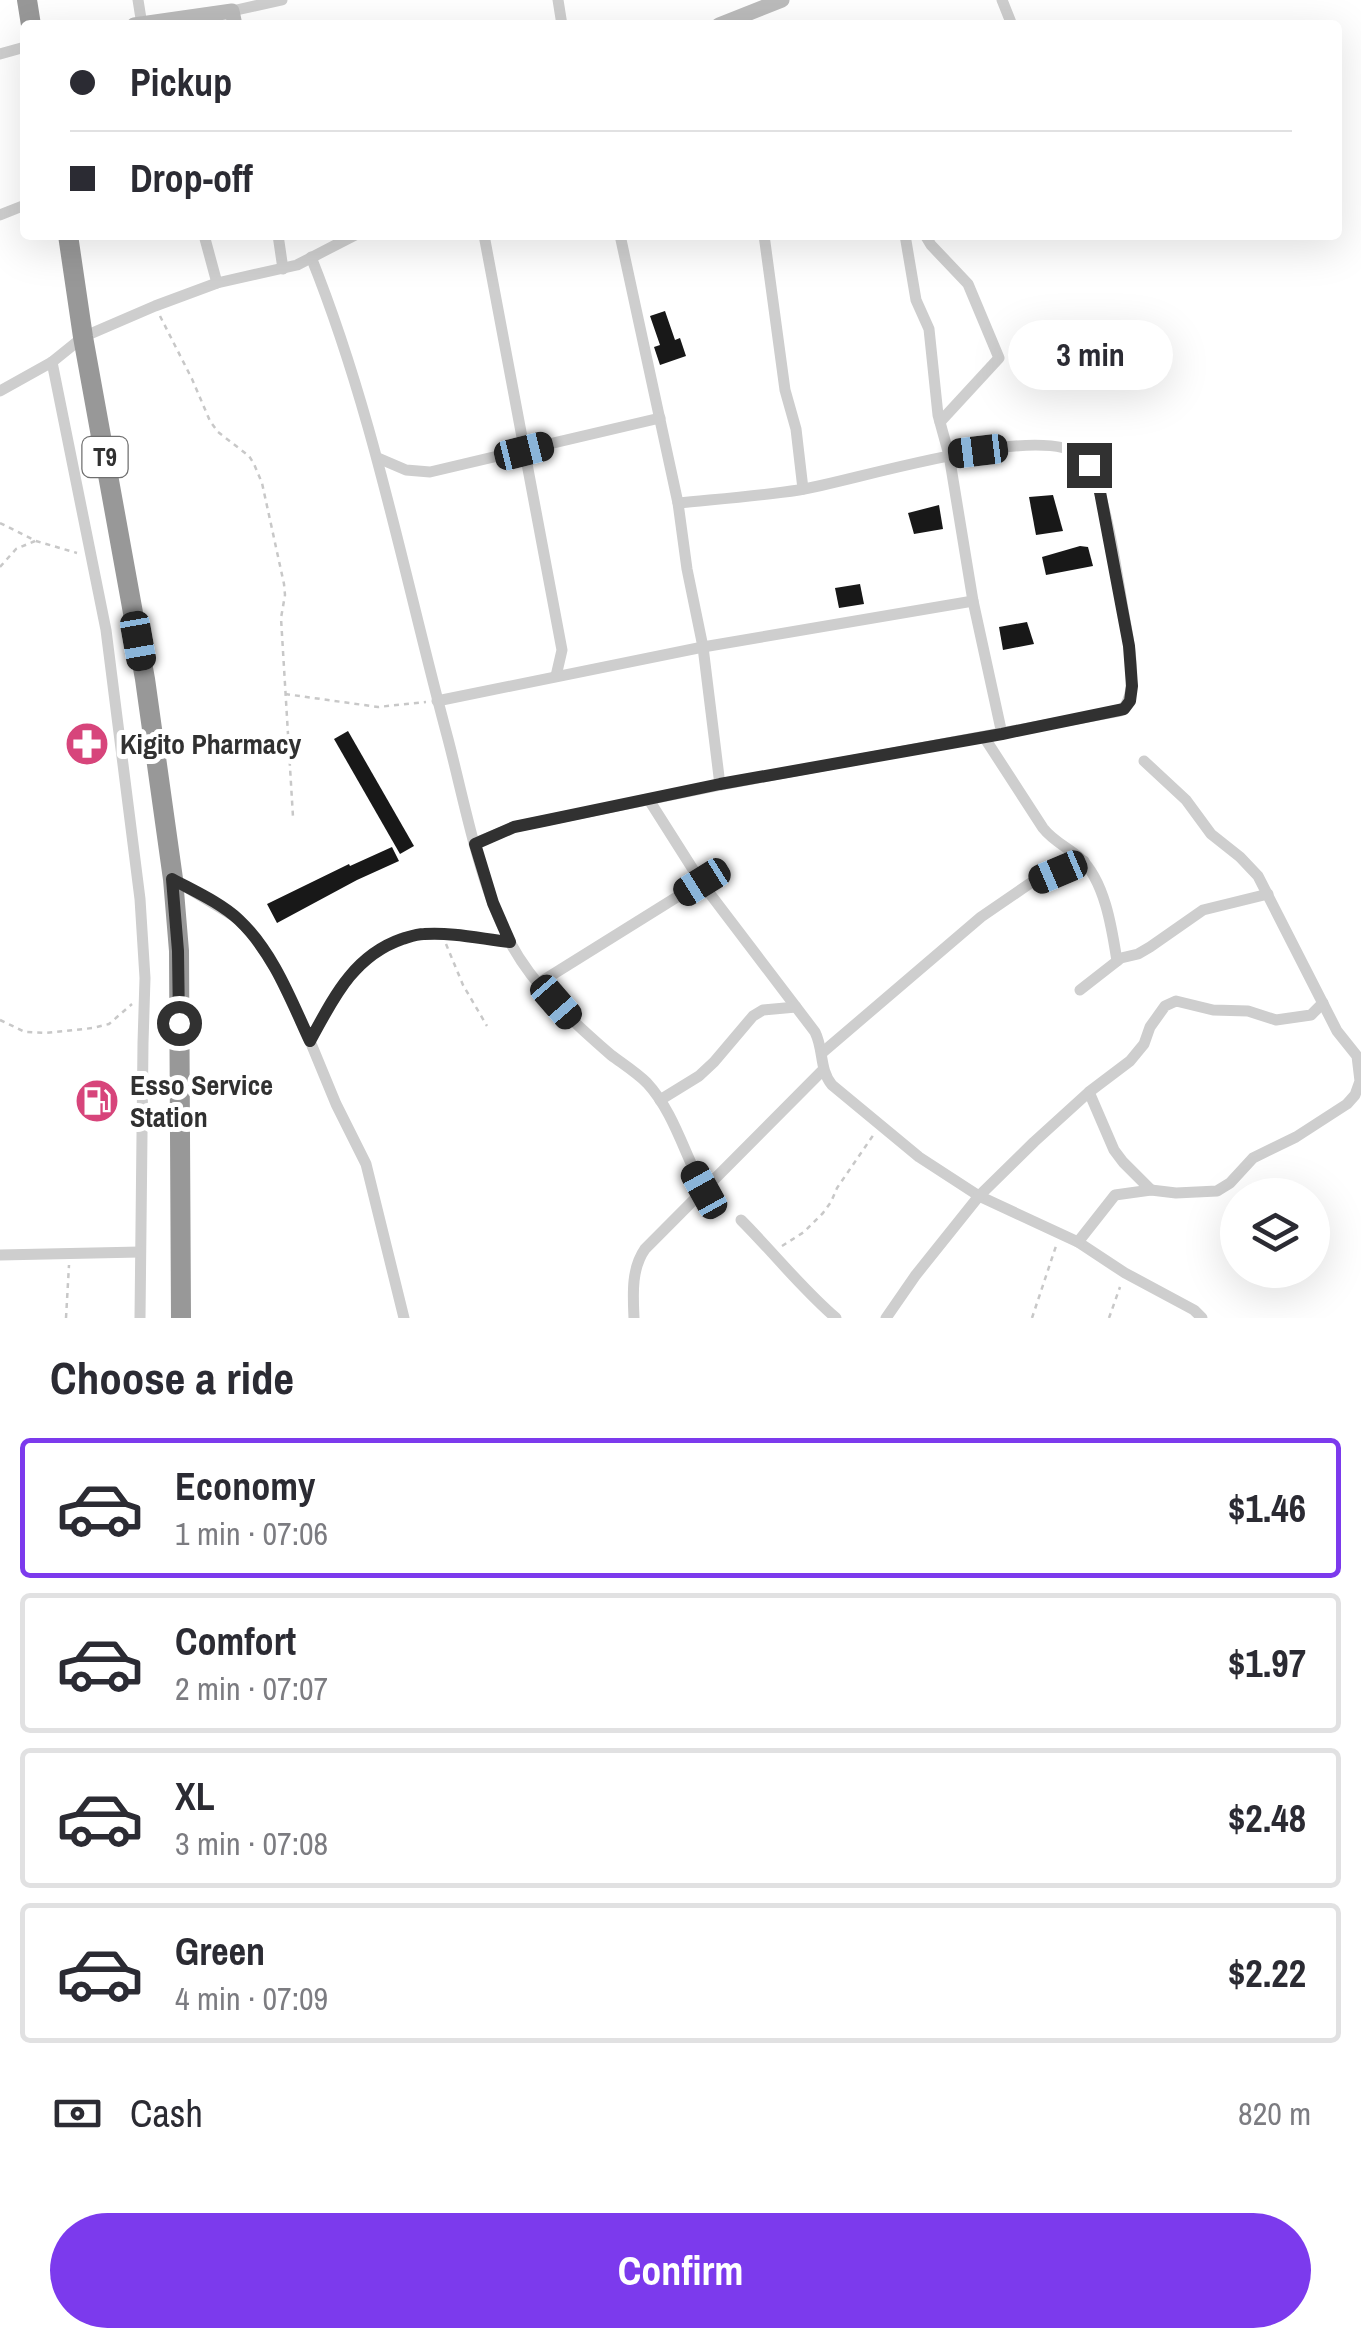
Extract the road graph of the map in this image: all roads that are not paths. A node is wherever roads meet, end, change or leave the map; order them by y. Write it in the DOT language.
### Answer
graph roads {
  1 [pos="782,0"];
  2 [pos="274,1"];
  3 [pos="233,18"];
  4 [pos="206,20"];
  5 [pos="732,20"];
  6 [pos="69,240"];
  7 [pos="205,240"];
  8 [pos="279,240"];
  9 [pos="345,240"];
  10 [pos="485,240"];
  11 [pos="621,240"];
  12 [pos="765,240"];
  13 [pos="906,240"];
  14 [pos="928,240"];
  15 [pos="311,257"];
  16 [pos="283,269"];
  17 [pos="218,283"];
  18 [pos="83,337"];
  19 [pos="52,362"];
  20 [pos="0,391"];
  21 [pos="660,418"];
  22 [pos="940,422"];
  23 [pos="524,451"];
  24 [pos="950,455"];
  25 [pos="378,458"];
  26 [pos="803,489"];
  27 [pos="678,503"];
  28 [pos="973,601"];
  29 [pos="703,647"];
  30 [pos="562,650"];
  31 [pos="583,671"];
  32 [pos="556,676"];
  33 [pos="437,700"];
  34 [pos="1002,734"];
  35 [pos="984,737"];
  36 [pos="1144,761"];
  37 [pos="720,784"];
  38 [pos="650,800"];
  39 [pos="475,844"];
  40 [pos="1084,861"];
  41 [pos="172,879"];
  42 [pos="702,882"];
  43 [pos="1268,894"];
  44 [pos="510,942"];
  45 [pos="1117,961"];
  46 [pos="539,983"];
  47 [pos="1080,990"];
  48 [pos="1323,1003"];
  49 [pos="796,1006"];
  50 [pos="310,1041"];
  51 [pos="823,1052"];
  52 [pos="823,1070"];
  53 [pos="1089,1092"];
  54 [pos="660,1100"];
  55 [pos="704,1190"];
  56 [pos="1151,1190"];
  57 [pos="980,1196"];
  58 [pos="741,1220"];
  59 [pos="1078,1242"];
  60 [pos="140,1252"];
  61 [pos="0,1255"];
  62 [pos="402,1316"];
  63 [pos="140,1318"];
  64 [pos="180,1318"];
  65 [pos="634,1318"];
  66 [pos="836,1318"];
  67 [pos="886,1318"];
  68 [pos="1202,1318"];
  1 -- 5 [label="street"];
  2 -- 3 [label="street"];
  3 -- 4 [label="street"];
  6 -- 18 [label="highway, T9"];
  7 -- 17 [label="street"];
  8 -- 16 [label="street"];
  9 -- 15 [label="street"];
  10 -- 23 [label="street"];
  11 -- 21 [label="street"];
  12 -- 26 [label="street"];
  13 -- 22 [label="street"];
  14 -- 22 [label="street"];
  15 -- 16 [label="street"];
  15 -- 25 [label="street"];
  16 -- 17 [label="street"];
  17 -- 18 [label="street"];
  18 -- 19 [label="street"];
  18 -- 41 [label="highway, T9"];
  19 -- 20 [label="street"];
  19 -- 60 [label="street"];
  21 -- 23 [label="street"];
  21 -- 27 [label="street"];
  22 -- 24 [label="street"];
  23 -- 25 [label="street"];
  23 -- 30 [label="street"];
  24 -- 26 [label="street"];
  24 -- 28 [label="street"];
  24 -- 34 [label="street"];
  25 -- 33 [label="street"];
  26 -- 27 [label="street"];
  27 -- 29 [label="street"];
  28 -- 29 [label="street"];
  28 -- 34 [label="street"];
  29 -- 31 [label="street"];
  29 -- 37 [label="street"];
  30 -- 31 [label="street"];
  30 -- 32 [label="street"];
  31 -- 32 [label="street"];
  32 -- 33 [label="street"];
  33 -- 39 [label="street"];
  34 -- 35 [label="street"];
  35 -- 37 [label="street"];
  35 -- 40 [label="street"];
  36 -- 43 [label="street"];
  37 -- 38 [label="street"];
  38 -- 39 [label="street"];
  38 -- 42 [label="street"];
  39 -- 44 [label="street"];
  40 -- 45 [label="street"];
  40 -- 51 [label="street"];
  41 -- 50 [label="street"];
  41 -- 64 [label="highway, T9"];
  42 -- 46 [label="street"];
  42 -- 49 [label="street"];
  43 -- 45 [label="street"];
  43 -- 48 [label="street"];
  44 -- 46 [label="street"];
  44 -- 50 [label="lane"];
  45 -- 47 [label="street"];
  46 -- 54 [label="street"];
  48 -- 53 [label="street"];
  48 -- 56 [label="street"];
  49 -- 51 [label="street"];
  49 -- 54 [label="street"];
  50 -- 62 [label="street"];
  51 -- 52 [label="street"];
  52 -- 55 [label="street"];
  52 -- 57 [label="street"];
  53 -- 56 [label="street"];
  53 -- 57 [label="street"];
  54 -- 55 [label="street"];
  55 -- 65 [label="street"];
  56 -- 59 [label="street"];
  57 -- 59 [label="street"];
  57 -- 67 [label="street"];
  58 -- 66 [label="street"];
  59 -- 68 [label="street"];
  60 -- 61 [label="street"];
  60 -- 63 [label="street"];
}
